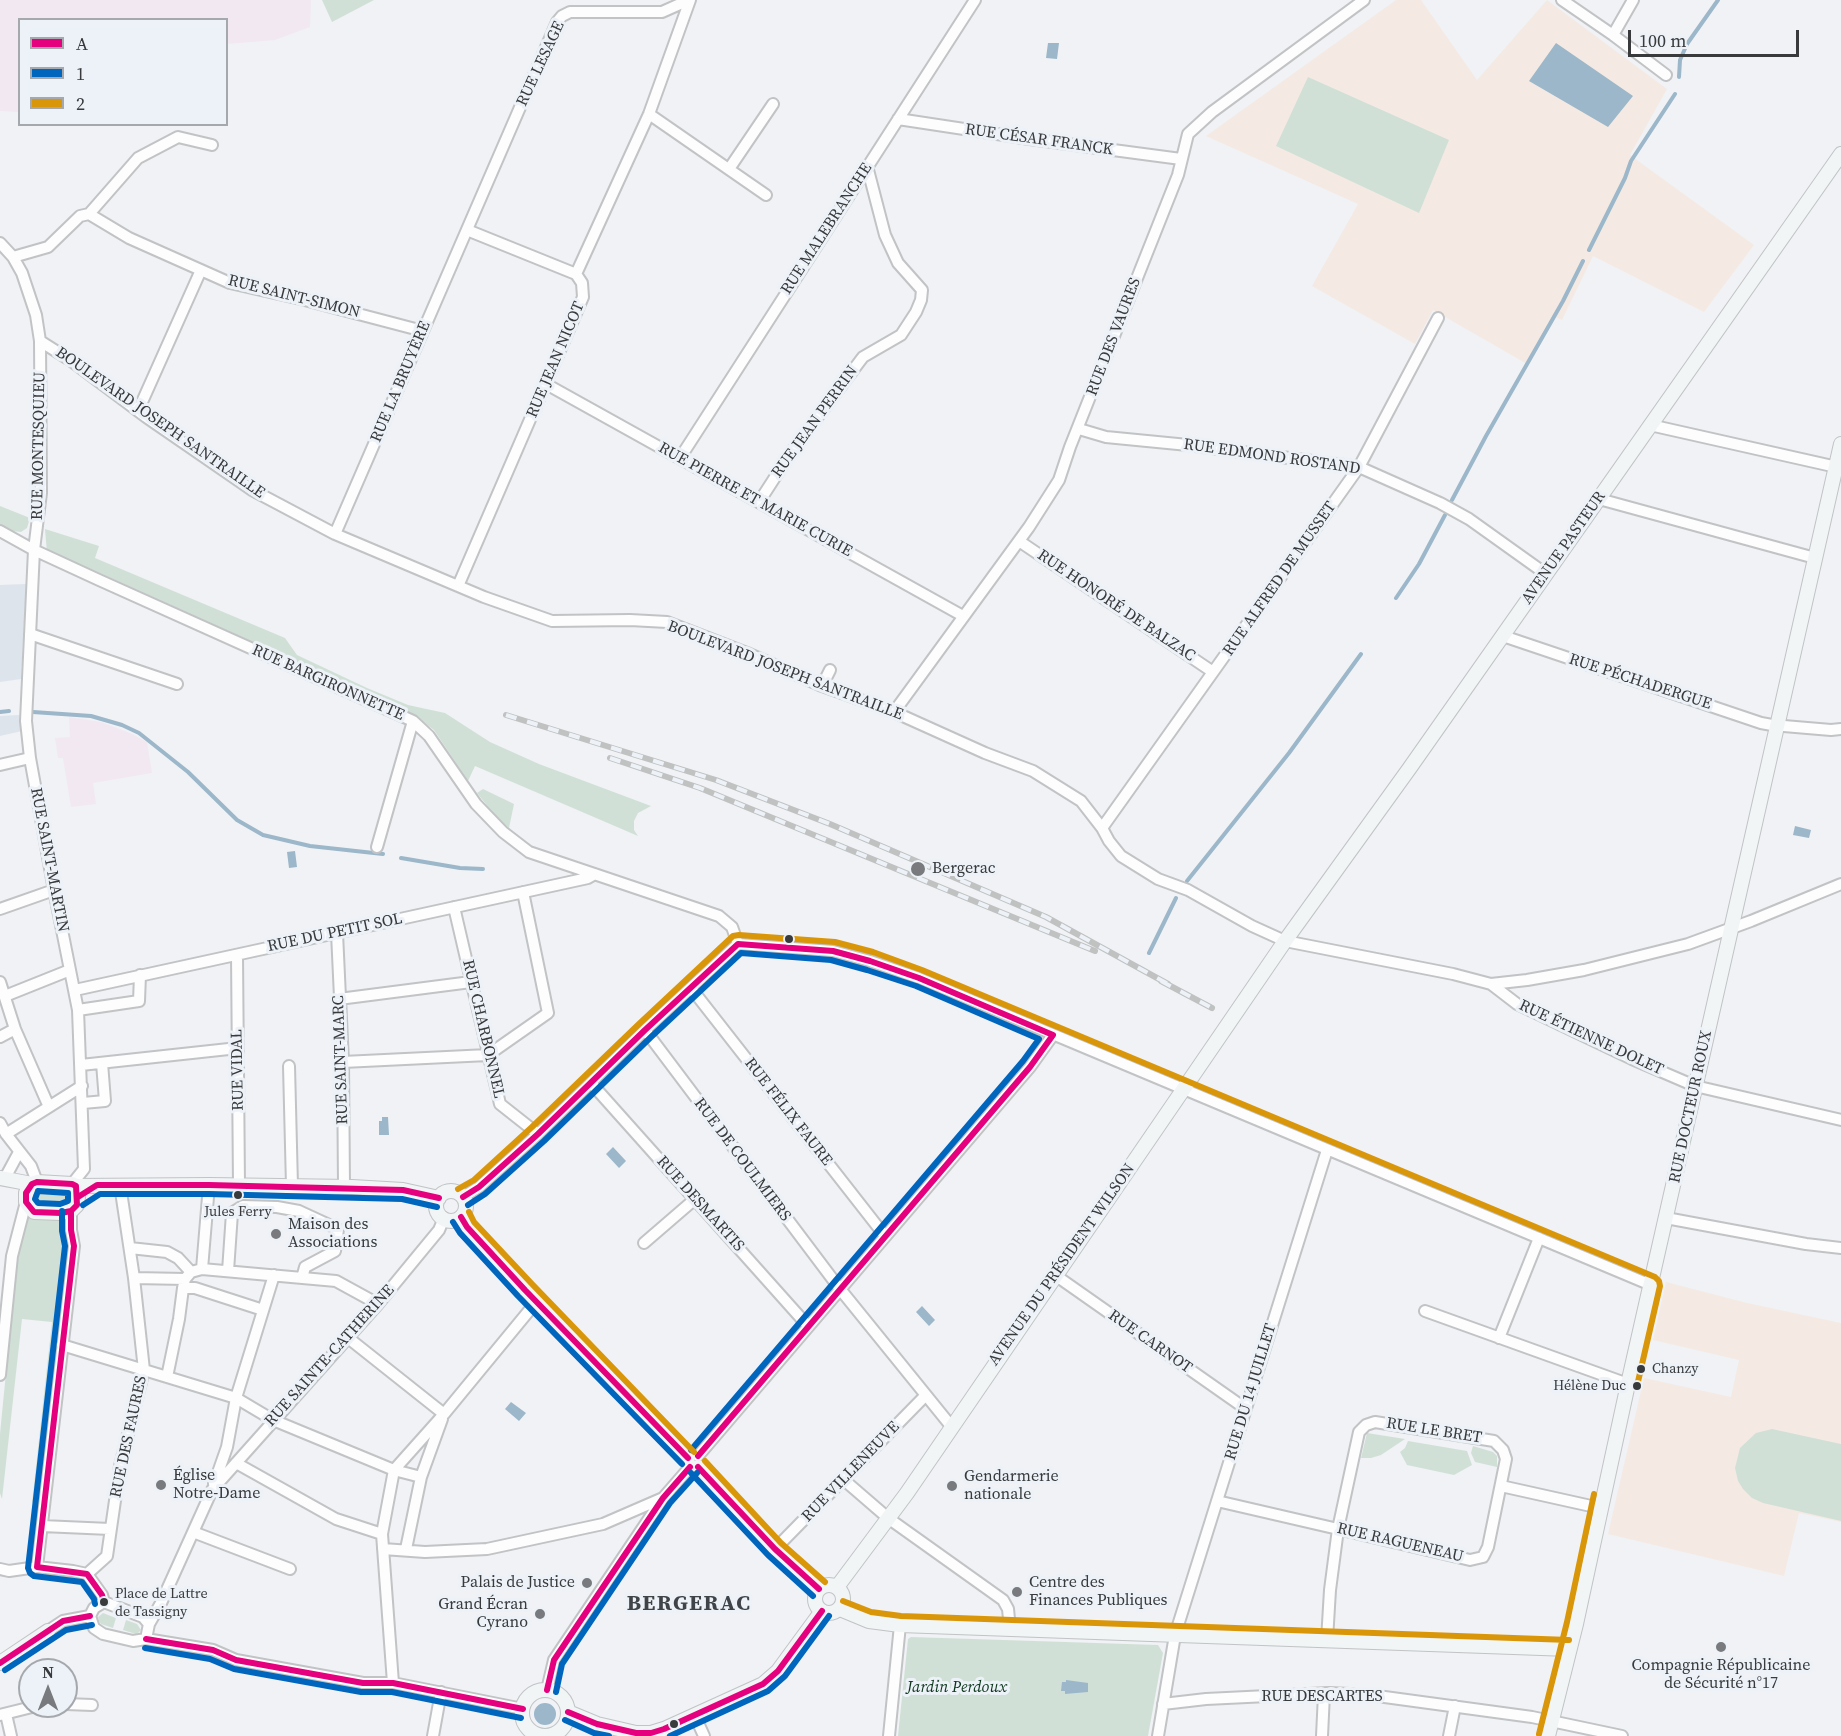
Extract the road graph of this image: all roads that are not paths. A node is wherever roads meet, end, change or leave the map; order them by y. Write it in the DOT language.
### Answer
graph roads {
  1 [pos="690,0"];
  2 [pos="975,0"];
  3 [pos="1364,0"];
  4 [pos="1562,0"];
  5 [pos="1634,0"];
  6 [pos="1613,34"];
  7 [pos="1666,75"];
  8 [pos="773,104"];
  9 [pos="649,114"];
  10 [pos="897,119"];
  11 [pos="212,145"];
  12 [pos="1841,153"];
  13 [pos="1181,159"];
  14 [pos="867,166"];
  15 [pos="729,169"];
  16 [pos="766,195"];
  17 [pos="89,214"];
  18 [pos="467,230"];
  19 [pos="0,243"];
  20 [pos="13,258"];
  21 [pos="201,270"];
  22 [pos="576,274"];
  23 [pos="1438,318"];
  24 [pos="423,331"];
  25 [pos="40,340"];
  26 [pos="546,384"];
  27 [pos="138,411"];
  28 [pos="1650,425"];
  29 [pos="1078,429"];
  30 [pos="1841,444"];
  31 [pos="680,458"];
  32 [pos="1359,467"];
  33 [pos="1838,467"];
  34 [pos="1599,499"];
  35 [pos="759,502"];
  36 [pos="0,531"];
  37 [pos="335,534"];
  38 [pos="1019,541"];
  39 [pos="34,550"];
  40 [pos="1815,558"];
  41 [pos="1546,574"];
  42 [pos="459,586"];
  43 [pos="963,616"];
  44 [pos="30,633"];
  45 [pos="1503,636"];
  46 [pos="830,670"];
  47 [pos="1213,672"];
  48 [pos="177,684"];
  49 [pos="822,686"];
  50 [pos="894,712"];
  51 [pos="412,721"];
  52 [pos="1778,726"];
  53 [pos="1841,729"];
  54 [pos="30,758"];
  55 [pos="0,765"];
  56 [pos="1102,828"];
  57 [pos="377,847"];
  58 [pos="595,874"];
  59 [pos="1841,884"];
  60 [pos="54,890"];
  61 [pos="523,892"];
  62 [pos="454,907"];
  63 [pos="0,909"];
  64 [pos="1732,928"];
  65 [pos="337,933"];
  66 [pos="1285,941"];
  67 [pos="738,944"];
  68 [pos="237,954"];
  69 [pos="70,970"];
  70 [pos="140,975"];
  71 [pos="0,981"];
  72 [pos="471,982"];
  73 [pos="1491,984"];
  74 [pos="691,988"];
  75 [pos="75,990"];
  76 [pos="5,996"];
  77 [pos="339,999"];
  78 [pos="78,1011"];
  79 [pos="15,1029"];
  80 [pos="645,1030"];
  81 [pos="1053,1035"];
  82 [pos="0,1037"];
  83 [pos="238,1048"];
  84 [pos="488,1055"];
  85 [pos="343,1062"];
  86 [pos="102,1063"];
  87 [pos="81,1065"];
  88 [pos="289,1066"];
  89 [pos="591,1083"];
  90 [pos="82,1086"];
  91 [pos="1695,1086"];
  92 [pos="1183,1089"];
  93 [pos="82,1103"];
  94 [pos="49,1107"];
  95 [pos="1841,1120"];
  96 [pos="0,1123"];
  97 [pos="6,1134"];
  98 [pos="538,1134"];
  99 [pos="1327,1150"];
  100 [pos="19,1152"];
  101 [pos="84,1170"];
  102 [pos="3,1178"];
  103 [pos="35,1183"];
  104 [pos="98,1185"];
  105 [pos="120,1185"];
  106 [pos="209,1185"];
  107 [pos="239,1185"];
  108 [pos="292,1186"];
  109 [pos="344,1187"];
  110 [pos="76,1189"];
  111 [pos="463,1197"];
  112 [pos="439,1198"];
  113 [pos="695,1199"];
  114 [pos="26,1202"];
  115 [pos="71,1211"];
  116 [pos="461,1217"];
  117 [pos="444,1218"];
  118 [pos="1666,1218"];
  119 [pos="885,1236"];
  120 [pos="1539,1238"];
  121 [pos="644,1243"];
  122 [pos="130,1248"];
  123 [pos="1841,1248"];
  124 [pos="228,1271"];
  125 [pos="274,1275"];
  126 [pos="1055,1275"];
  127 [pos="190,1277"];
  128 [pos="134,1278"];
  129 [pos="302,1278"];
  130 [pos="1651,1286"];
  131 [pos="840,1289"];
  132 [pos="537,1301"];
  133 [pos="378,1304"];
  134 [pos="263,1310"];
  135 [pos="1425,1311"];
  136 [pos="808,1326"];
  137 [pos="347,1337"];
  138 [pos="1499,1338"];
  139 [pos="62,1345"];
  140 [pos="144,1370"];
  141 [pos="0,1375"];
  142 [pos="167,1377"];
  143 [pos="1628,1384"];
  144 [pos="926,1395"];
  145 [pos="236,1398"];
  146 [pos="1246,1409"];
  147 [pos="444,1414"];
  148 [pos="273,1420"];
  149 [pos="951,1426"];
  150 [pos="694,1462"];
  151 [pos="236,1463"];
  152 [pos="394,1470"];
  153 [pos="421,1477"];
  154 [pos="844,1480"];
  155 [pos="1501,1486"];
  156 [pos="212,1490"];
  157 [pos="663,1498"];
  158 [pos="1217,1501"];
  159 [pos="1600,1508"];
  160 [pos="888,1518"];
  161 [pos="42,1526"];
  162 [pos="110,1529"];
  163 [pos="1338,1529"];
  164 [pos="193,1532"];
  165 [pos="382,1534"];
  166 [pos="383,1549"];
  167 [pos="406,1549"];
  168 [pos="775,1550"];
  169 [pos="37,1567"];
  170 [pos="0,1569"];
  171 [pos="290,1569"];
  172 [pos="87,1574"];
  173 [pos="837,1587"];
  174 [pos="819,1589"];
  175 [pos="104,1602"];
  176 [pos="840,1608"];
  177 [pos="822,1611"];
  178 [pos="90,1616"];
  179 [pos="148,1624"];
  180 [pos="900,1625"];
  181 [pos="1010,1629"];
  182 [pos="48,1631"];
  183 [pos="1175,1635"];
  184 [pos="146,1639"];
  185 [pos="1327,1640"];
  186 [pos="1569,1649"];
  187 [pos="0,1663"];
  188 [pos="393,1683"];
  189 [pos="547,1690"];
  190 [pos="441,1692"];
  191 [pos="1324,1694"];
  192 [pos="78,1704"];
  193 [pos="1163,1704"];
  194 [pos="92,1705"];
  195 [pos="1455,1706"];
  196 [pos="523,1709"];
  197 [pos="18,1711"];
  198 [pos="568,1712"];
  199 [pos="3,1715"];
  200 [pos="695,1716"];
  201 [pos="597,1724"];
  202 [pos="564,1726"];
  203 [pos="1550,1729"];
  204 [pos="617,1733"];
  205 [pos="531,1734"];
  206 [pos="11,1736"];
  207 [pos="433,1736"];
  208 [pos="546,1736"];
  209 [pos="704,1736"];
  210 [pos="889,1736"];
  211 [pos="1158,1736"];
  212 [pos="1322,1736"];
  213 [pos="1449,1736"];
  214 [pos="1622,1736"];
  1 -- 9 [label="street"];
  1 -- 18 [label="street, RUE LESAGE"];
  2 -- 10 [label="street, RUE MALEBRANCHE"];
  3 -- 13 [label="street, RUE DES VAURES"];
  4 -- 6 [label="street"];
  5 -- 6 [label="street"];
  6 -- 7 [label="street"];
  8 -- 15 [label="street"];
  9 -- 15 [label="street"];
  9 -- 22 [label="street"];
  10 -- 13 [label="street, RUE CÉSAR FRANCK"];
  10 -- 14 [label="street, RUE MALEBRANCHE"];
  11 -- 17 [label="street"];
  12 -- 28 [label="main road, AVENUE PASTEUR"];
  13 -- 29 [label="street, RUE DES VAURES"];
  14 -- 31 [label="street, RUE MALEBRANCHE"];
  14 -- 35 [label="street, RUE JEAN PERRIN"];
  15 -- 16 [label="street"];
  17 -- 20 [label="street"];
  17 -- 21 [label="street, RUE SAINT-SIMON"];
  18 -- 22 [label="street"];
  18 -- 24 [label="street, RUE LA BRUYÈRE"];
  19 -- 20 [label="street, RUE MONTESQUIEU"];
  20 -- 25 [label="street, RUE MONTESQUIEU"];
  21 -- 24 [label="street, RUE SAINT-SIMON"];
  21 -- 27 [label="street"];
  22 -- 26 [label="street, RUE JEAN NICOT"];
  23 -- 32 [label="street, RUE ALFRED DE MUSSET"];
  24 -- 37 [label="street, RUE LA BRUYÈRE"];
  25 -- 27 [label="street, BOULEVARD JOSEPH SANTRAILLE"];
  25 -- 39 [label="street, RUE MONTESQUIEU"];
  26 -- 31 [label="street, RUE PIERRE ET MARIE CURIE"];
  26 -- 42 [label="street, RUE JEAN NICOT"];
  27 -- 37 [label="street, BOULEVARD JOSEPH SANTRAILLE"];
  28 -- 33 [label="street"];
  28 -- 34 [label="main road, AVENUE PASTEUR"];
  29 -- 32 [label="street, RUE EDMOND ROSTAND"];
  29 -- 38 [label="street, RUE DES VAURES"];
  30 -- 33 [label="main road, RUE DOCTEUR ROUX"];
  31 -- 35 [label="street, RUE PIERRE ET MARIE CURIE"];
  32 -- 41 [label="street, RUE EDMOND ROSTAND"];
  32 -- 47 [label="street, RUE ALFRED DE MUSSET"];
  33 -- 40 [label="main road, RUE DOCTEUR ROUX"];
  34 -- 40 [label="street"];
  34 -- 41 [label="main road, AVENUE PASTEUR"];
  35 -- 43 [label="street, RUE PIERRE ET MARIE CURIE"];
  36 -- 39 [label="street, RUE BARGIRONNETTE"];
  37 -- 42 [label="street, BOULEVARD JOSEPH SANTRAILLE"];
  38 -- 43 [label="street, RUE DES VAURES"];
  38 -- 47 [label="street, RUE HONORÉ DE BALZAC"];
  39 -- 44 [label="street, RUE SAINT-MARTIN"];
  39 -- 51 [label="street, RUE BARGIRONNETTE"];
  40 -- 52 [label="main road, RUE DOCTEUR ROUX"];
  41 -- 45 [label="main road, AVENUE PASTEUR"];
  42 -- 49 [label="street, BOULEVARD JOSEPH SANTRAILLE"];
  43 -- 50 [label="street, RUE DES VAURES"];
  44 -- 48 [label="street"];
  44 -- 54 [label="street, RUE SAINT-MARTIN"];
  45 -- 52 [label="street, RUE PÉCHADERGUE"];
  45 -- 66 [label="main road, AVENUE PASTEUR"];
  46 -- 49 [label="street"];
  47 -- 56 [label="street, RUE ALFRED DE MUSSET"];
  49 -- 50 [label="street, BOULEVARD JOSEPH SANTRAILLE"];
  50 -- 56 [label="street, BOULEVARD JOSEPH SANTRAILLE"];
  51 -- 57 [label="street"];
  51 -- 58 [label="street, RUE BARGIRONNETTE"];
  52 -- 53 [label="street, RUE PÉCHADERGUE"];
  52 -- 64 [label="main road, RUE DOCTEUR ROUX"];
  54 -- 55 [label="street"];
  54 -- 60 [label="street, RUE SAINT-MARTIN"];
  56 -- 66 [label="street, BOULEVARD JOSEPH SANTRAILLE"];
  58 -- 61 [label="street, RUE DU PETIT SOL"];
  58 -- 67 [label="street, RUE BARGIRONNETTE"];
  59 -- 64 [label="street"];
  60 -- 63 [label="street"];
  60 -- 69 [label="street, RUE SAINT-MARTIN"];
  61 -- 62 [label="street, RUE DU PETIT SOL"];
  61 -- 84 [label="street"];
  62 -- 65 [label="street, RUE DU PETIT SOL"];
  62 -- 72 [label="street, RUE CHARBONNEL"];
  64 -- 73 [label="street"];
  64 -- 91 [label="main road, RUE DOCTEUR ROUX"];
  65 -- 68 [label="street, RUE DU PETIT SOL"];
  65 -- 77 [label="street, RUE SAINT-MARC"];
  66 -- 73 [label="street, BOULEVARD JOSEPH SANTRAILLE"];
  66 -- 92 [label="main road, AVENUE DU PRÉSIDENT WILSON"];
  67 -- 74 [label="street"];
  67 -- 81 [label="street"];
  68 -- 70 [label="street, RUE DU PETIT SOL"];
  68 -- 83 [label="street, RUE VIDAL"];
  69 -- 75 [label="street, RUE SAINT-MARTIN"];
  69 -- 76 [label="street"];
  70 -- 75 [label="street, RUE DU PETIT SOL"];
  70 -- 78 [label="street"];
  71 -- 76 [label="street"];
  72 -- 77 [label="street"];
  72 -- 84 [label="street, RUE CHARBONNEL"];
  73 -- 91 [label="street, RUE ÉTIENNE DOLET"];
  74 -- 80 [label="street"];
  74 -- 119 [label="street, RUE FÉLIX FAURE"];
  75 -- 78 [label="street, RUE SAINT-MARTIN"];
  76 -- 79 [label="street"];
  77 -- 85 [label="street, RUE SAINT-MARC"];
  78 -- 87 [label="street, RUE SAINT-MARTIN"];
  79 -- 82 [label="street"];
  79 -- 94 [label="street"];
  80 -- 89 [label="street"];
  80 -- 131 [label="street, RUE DE COULMIERS"];
  81 -- 92 [label="street"];
  81 -- 119 [label="street"];
  83 -- 86 [label="street"];
  83 -- 107 [label="street, RUE VIDAL"];
  84 -- 85 [label="street"];
  84 -- 98 [label="street, RUE CHARBONNEL"];
  85 -- 109 [label="street, RUE SAINT-MARC"];
  86 -- 87 [label="street"];
  86 -- 93 [label="street"];
  87 -- 90 [label="street, RUE SAINT-MARTIN"];
  88 -- 108 [label="street"];
  89 -- 98 [label="street"];
  89 -- 113 [label="street, RUE DESMARTIS"];
  90 -- 93 [label="street, RUE SAINT-MARTIN"];
  90 -- 94 [label="street"];
  91 -- 95 [label="street, RUE ÉTIENNE DOLET"];
  91 -- 118 [label="main road, RUE DOCTEUR ROUX"];
  92 -- 99 [label="street"];
  92 -- 126 [label="main road, AVENUE DU PRÉSIDENT WILSON"];
  93 -- 101 [label="street, RUE SAINT-MARTIN"];
  94 -- 97 [label="street"];
  96 -- 97 [label="street"];
  97 -- 100 [label="street"];
  98 -- 111 [label="street"];
  99 -- 120 [label="street"];
  99 -- 146 [label="street, RUE DU 14 JUILLET"];
  100 -- 102 [label="street"];
  100 -- 103 [label="street"];
  101 -- 104 [label="street"];
  101 -- 110 [label="street"];
  102 -- 103 [label="main road"];
  103 -- 110 [label="main road"];
  103 -- 114 [label="main road"];
  104 -- 105 [label="main road"];
  104 -- 110 [label="main road"];
  105 -- 106 [label="main road"];
  105 -- 122 [label="street, RUE DES FAURES"];
  106 -- 107 [label="main road"];
  106 -- 127 [label="street"];
  107 -- 108 [label="main road"];
  108 -- 109 [label="main road"];
  109 -- 112 [label="main road"];
  110 -- 115 [label="main road"];
  111 -- 112 [label="main road"];
  111 -- 116 [label="main road"];
  112 -- 117 [label="main road"];
  113 -- 121 [label="street"];
  113 -- 136 [label="street, RUE DESMARTIS"];
  114 -- 115 [label="main road"];
  114 -- 141 [label="street"];
  115 -- 139 [label="street"];
  116 -- 117 [label="main road"];
  116 -- 132 [label="main road"];
  117 -- 133 [label="street, RUE SAINTE-CATHERINE"];
  118 -- 123 [label="street"];
  118 -- 130 [label="main road, RUE DOCTEUR ROUX"];
  119 -- 131 [label="street"];
  120 -- 130 [label="street"];
  120 -- 138 [label="street"];
  122 -- 127 [label="street"];
  122 -- 128 [label="street, RUE DES FAURES"];
  124 -- 125 [label="street"];
  124 -- 127 [label="street"];
  124 -- 129 [label="street"];
  125 -- 129 [label="street"];
  125 -- 134 [label="street, RUE SAINTE-CATHERINE"];
  126 -- 146 [label="street, RUE CARNOT"];
  126 -- 149 [label="main road, AVENUE DU PRÉSIDENT WILSON"];
  127 -- 128 [label="street"];
  127 -- 134 [label="street"];
  127 -- 142 [label="street"];
  128 -- 140 [label="street, RUE DES FAURES"];
  129 -- 133 [label="street"];
  130 -- 143 [label="main road, RUE DOCTEUR ROUX"];
  131 -- 136 [label="street"];
  131 -- 144 [label="street, RUE DE COULMIERS"];
  132 -- 147 [label="street"];
  132 -- 150 [label="main road"];
  133 -- 137 [label="street, RUE SAINTE-CATHERINE"];
  134 -- 145 [label="street, RUE SAINTE-CATHERINE"];
  135 -- 138 [label="street"];
  136 -- 150 [label="street"];
  137 -- 147 [label="street"];
  137 -- 148 [label="street, RUE SAINTE-CATHERINE"];
  138 -- 143 [label="street"];
  139 -- 140 [label="street"];
  139 -- 161 [label="street"];
  140 -- 142 [label="street"];
  140 -- 162 [label="street, RUE DES FAURES"];
  142 -- 145 [label="street"];
  143 -- 159 [label="main road, RUE DOCTEUR ROUX"];
  144 -- 149 [label="street, RUE DE COULMIERS"];
  144 -- 154 [label="street, RUE VILLENEUVE"];
  145 -- 148 [label="street"];
  145 -- 156 [label="street, RUE SAINTE-CATHERINE"];
  146 -- 158 [label="street, RUE DU 14 JUILLET"];
  147 -- 152 [label="street"];
  147 -- 153 [label="street"];
  148 -- 151 [label="street, RUE SAINTE-CATHERINE"];
  148 -- 152 [label="street"];
  149 -- 160 [label="main road, AVENUE DU PRÉSIDENT WILSON"];
  150 -- 157 [label="street"];
  150 -- 168 [label="main road"];
  151 -- 156 [label="street, RUE SAINTE-CATHERINE"];
  151 -- 165 [label="street"];
  152 -- 153 [label="street"];
  152 -- 165 [label="street"];
  153 -- 167 [label="street"];
  154 -- 160 [label="street"];
  154 -- 168 [label="street, RUE VILLENEUVE"];
  155 -- 159 [label="street"];
  155 -- 163 [label="street, RUE RAGUENEAU"];
  155 -- 163 [label="street, RUE LE BRET"];
  156 -- 164 [label="street, RUE SAINTE-CATHERINE"];
  157 -- 167 [label="street"];
  157 -- 189 [label="street"];
  158 -- 163 [label="street, RUE RAGUENEAU"];
  158 -- 183 [label="street, RUE DU 14 JUILLET"];
  159 -- 186 [label="main road, RUE DOCTEUR ROUX"];
  160 -- 173 [label="main road, AVENUE DU PRÉSIDENT WILSON"];
  160 -- 181 [label="street"];
  161 -- 162 [label="street"];
  161 -- 169 [label="street"];
  162 -- 172 [label="street, RUE DES FAURES"];
  163 -- 185 [label="street, RUE LE BRET"];
  164 -- 171 [label="street"];
  164 -- 179 [label="street, RUE SAINTE-CATHERINE"];
  165 -- 166 [label="street"];
  166 -- 167 [label="street"];
  166 -- 188 [label="street"];
  168 -- 174 [label="main road"];
  169 -- 170 [label="street"];
  169 -- 172 [label="street"];
  172 -- 175 [label="street"];
  173 -- 174 [label="main road"];
  173 -- 176 [label="main road"];
  174 -- 177 [label="main road"];
  175 -- 178 [label="street"];
  175 -- 179 [label="street"];
  176 -- 177 [label="main road"];
  176 -- 180 [label="main road"];
  177 -- 200 [label="main road"];
  178 -- 182 [label="street"];
  178 -- 184 [label="street"];
  179 -- 184 [label="street"];
  180 -- 181 [label="main road"];
  180 -- 210 [label="street"];
  181 -- 183 [label="main road"];
  182 -- 187 [label="main road"];
  183 -- 185 [label="main road"];
  183 -- 193 [label="street, RUE DU 14 JUILLET"];
  184 -- 188 [label="street"];
  185 -- 186 [label="main road"];
  186 -- 203 [label="main road, RUE DOCTEUR ROUX"];
  188 -- 190 [label="street"];
  189 -- 196 [label="main road"];
  189 -- 198 [label="main road"];
  190 -- 196 [label="street"];
  190 -- 207 [label="street"];
  191 -- 193 [label="street, RUE DESCARTES"];
  191 -- 195 [label="street, RUE DESCARTES"];
  191 -- 212 [label="street"];
  192 -- 194 [label="street"];
  193 -- 211 [label="street, RUE DU 14 JUILLET"];
  195 -- 203 [label="street, RUE DESCARTES"];
  195 -- 213 [label="street"];
  196 -- 205 [label="main road"];
  197 -- 199 [label="street"];
  198 -- 201 [label="main road"];
  198 -- 202 [label="main road"];
  199 -- 206 [label="street"];
  200 -- 204 [label="main road"];
  200 -- 209 [label="street"];
  201 -- 202 [label="main road"];
  201 -- 204 [label="main road"];
  202 -- 208 [label="main road"];
  203 -- 214 [label="street, RUE DESCARTES"];
  205 -- 208 [label="main road"];
}
